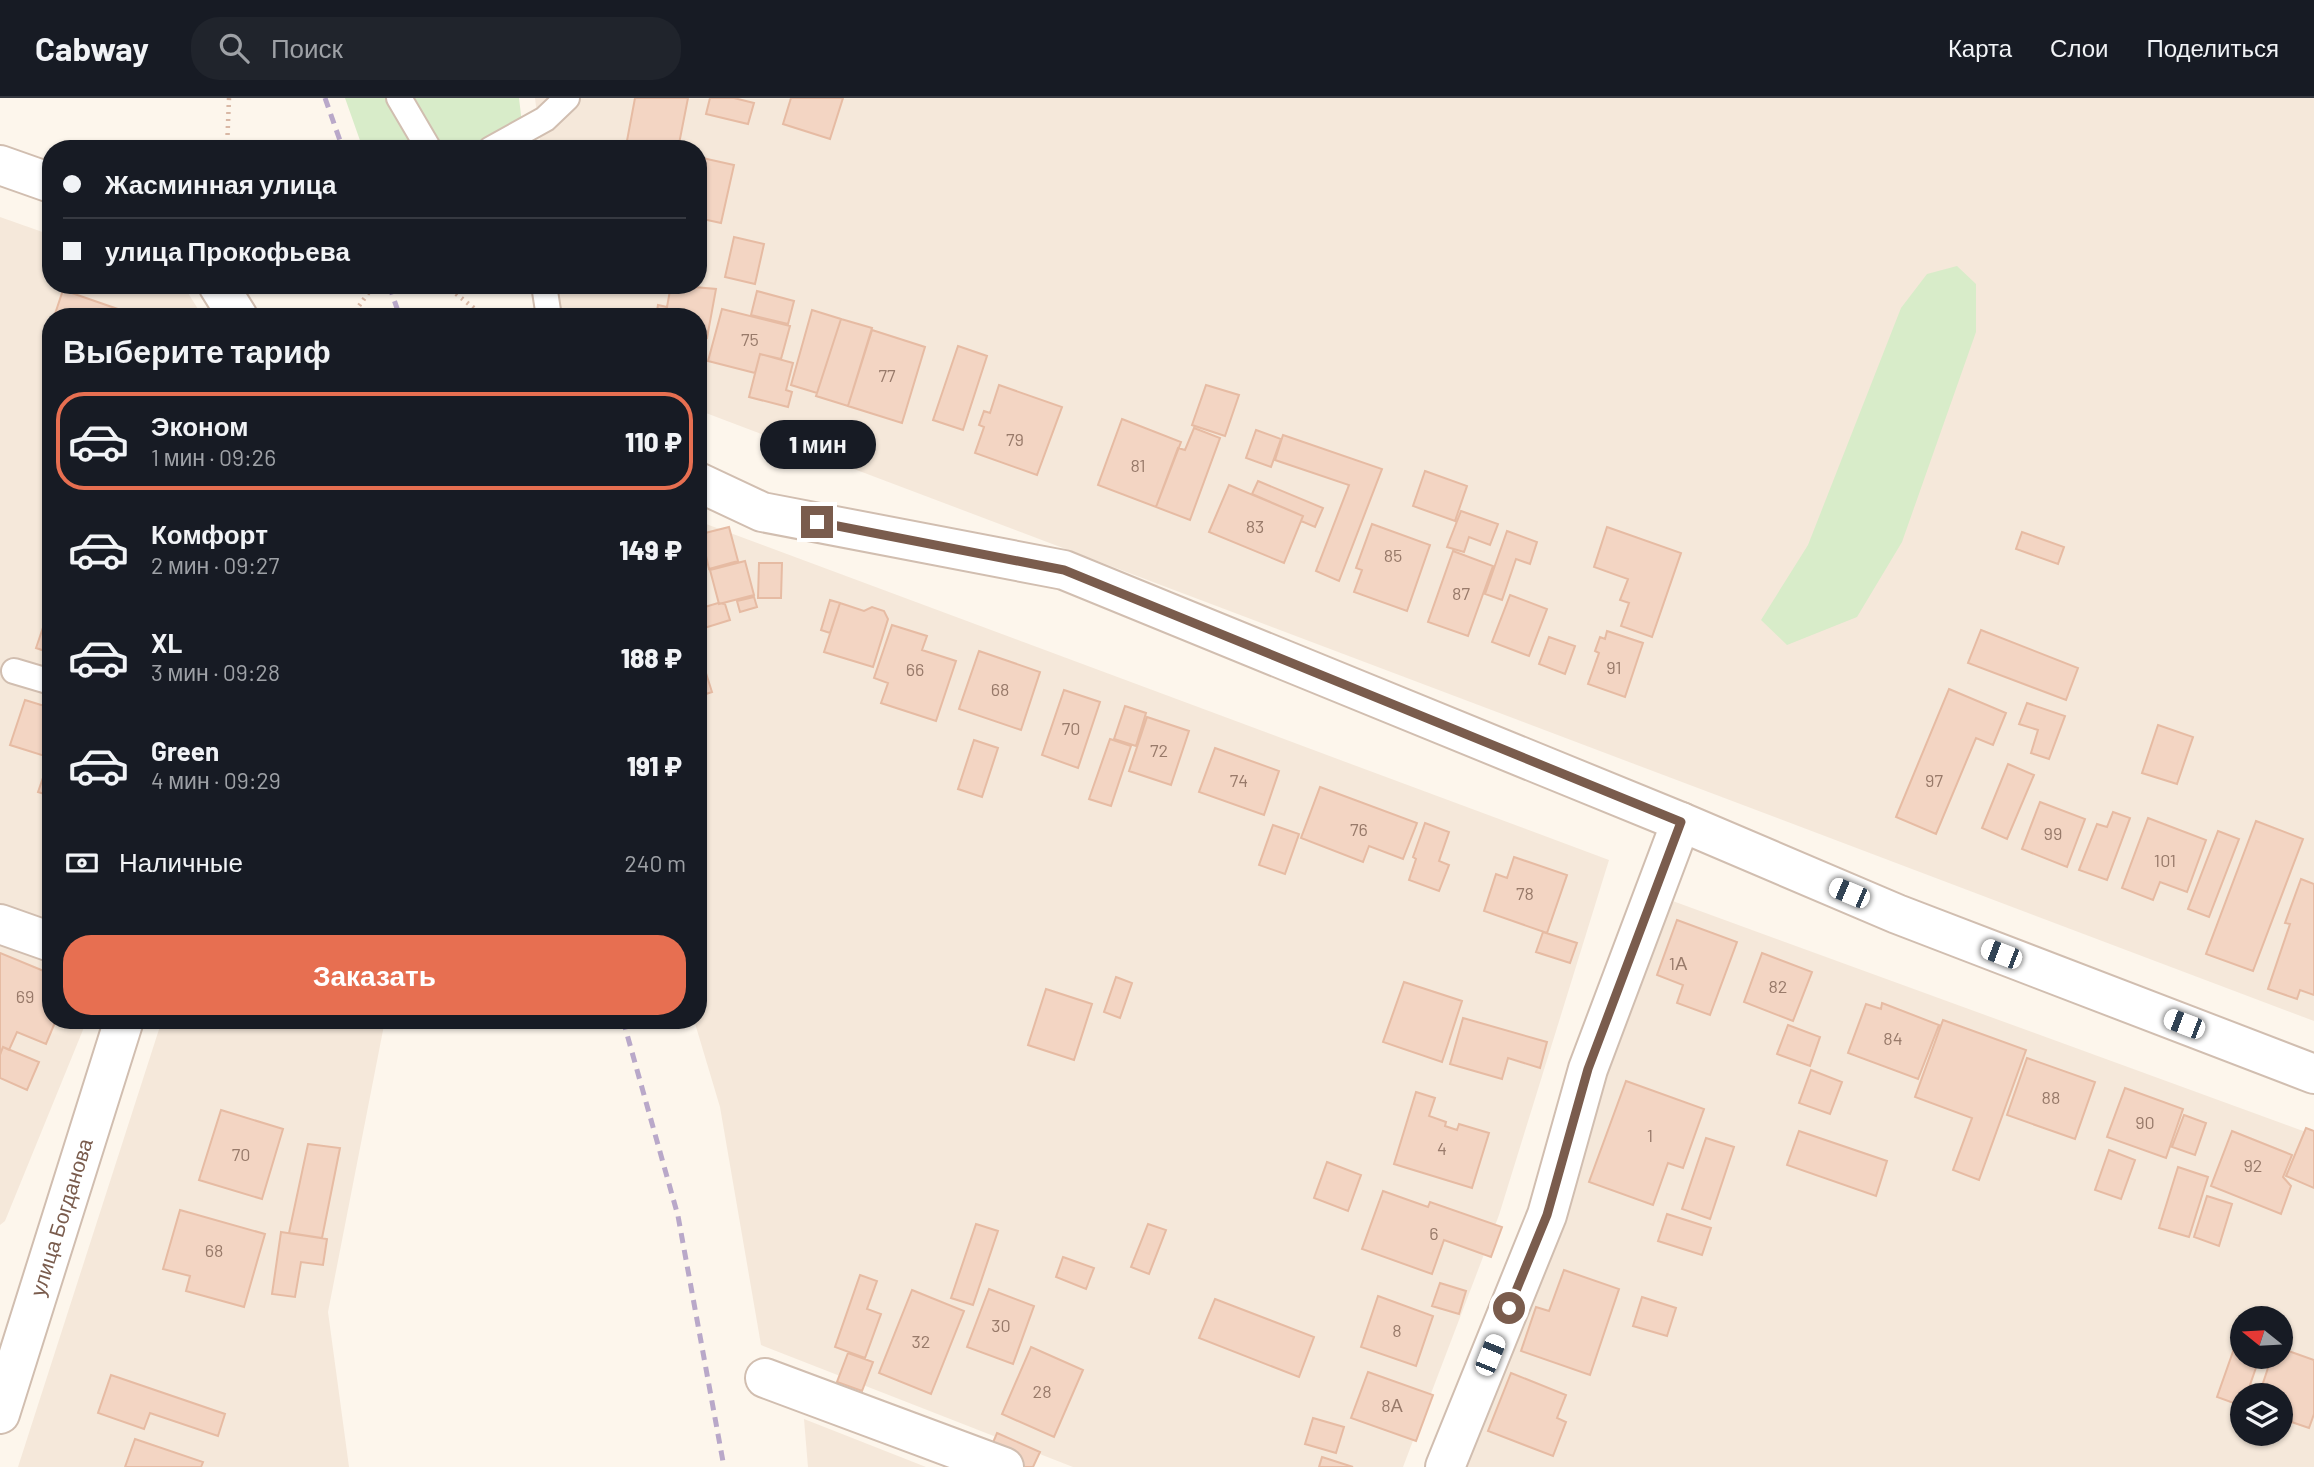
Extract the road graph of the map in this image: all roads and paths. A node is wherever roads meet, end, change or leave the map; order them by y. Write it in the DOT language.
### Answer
graph roads {
  1 [pos="229,98"];
  2 [pos="398,98"];
  3 [pos="567,98"];
  4 [pos="227,140"];
  5 [pos="424,140"];
  6 [pos="507,140"];
  7 [pos="0,165"];
  8 [pos="42,180"];
  9 [pos="456,294"];
  10 [pos="474,308"];
  11 [pos="707,486"];
  12 [pos="13,671"];
  13 [pos="42,679"];
  14 [pos="1681,822"];
  15 [pos="0,923"];
  16 [pos="42,939"];
  17 [pos="121,1029"];
  18 [pos="2314,1074"];
  19 [pos="765,1378"];
  20 [pos="0,1414"];
  21 [pos="1004,1467"];
  22 [pos="1445,1467"];
  1 -- 4 [label="path"];
  2 -- 5 [label="lane"];
  3 -- 6 [label="lane"];
  7 -- 8 [label="street"];
  9 -- 10 [label="path"];
  11 -- 14 [label="street"];
  12 -- 13 [label="lane"];
  14 -- 18 [label="street"];
  14 -- 22 [label="street"];
  15 -- 16 [label="street"];
  17 -- 20 [label="street, улица Богданова"];
  19 -- 21 [label="street"];
}
